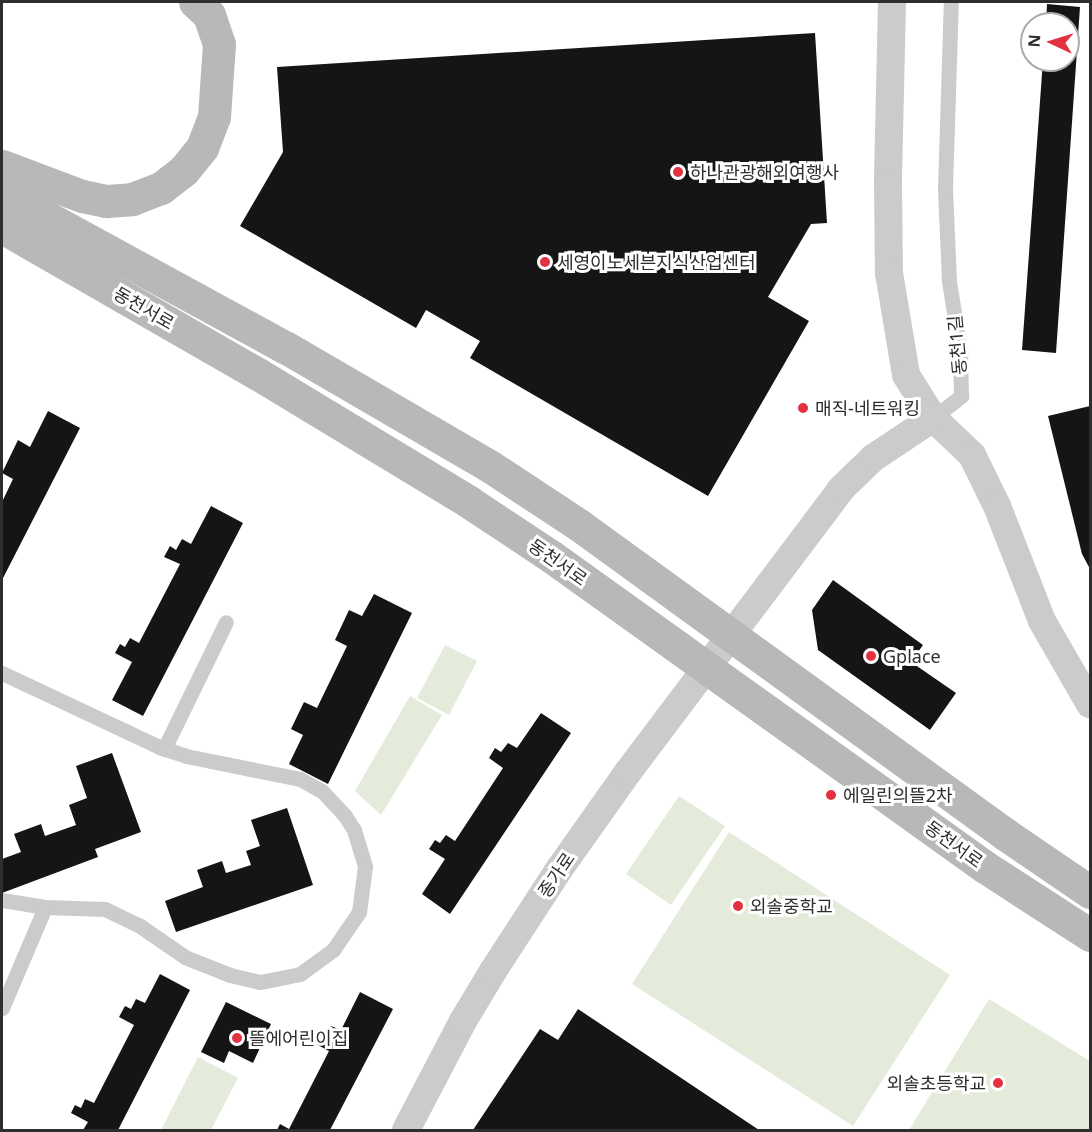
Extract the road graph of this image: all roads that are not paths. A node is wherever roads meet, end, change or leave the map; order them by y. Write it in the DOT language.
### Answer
graph roads {
  1 [pos="195,2"];
  2 [pos="892,2"];
  3 [pos="951,2"];
  4 [pos="2,166"];
  5 [pos="2,193"];
  6 [pos="2,227"];
  7 [pos="933,418"];
  8 [pos="226,622"];
  9 [pos="732,635"];
  10 [pos="708,667"];
  11 [pos="2,673"];
  12 [pos="1090,704"];
  13 [pos="164,749"];
  14 [pos="1090,892"];
  15 [pos="2,900"];
  16 [pos="45,908"];
  17 [pos="1090,935"];
  18 [pos="2,1008"];
  19 [pos="406,1131"];
  1 -- 4 [label="main road"];
  2 -- 7 [label="street"];
  3 -- 7 [label="lane, 동천1길"];
  5 -- 9 [label="main road, 동천서로"];
  6 -- 10 [label="main road, 동천서로"];
  7 -- 9 [label="street, 종가로"];
  7 -- 12 [label="street"];
  8 -- 13 [label="lane"];
  9 -- 10 [label="street, 종가로"];
  9 -- 14 [label="main road, 동천서로"];
  10 -- 17 [label="main road, 동천서로"];
  10 -- 19 [label="street, 종가로"];
  11 -- 13 [label="lane"];
  13 -- 16 [label="lane"];
  15 -- 16 [label="lane"];
  16 -- 18 [label="lane"];
}
